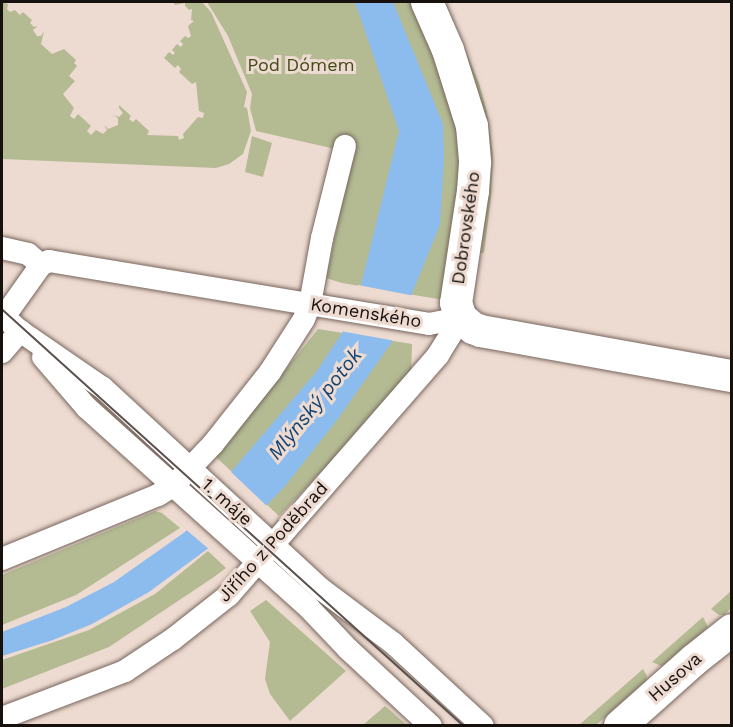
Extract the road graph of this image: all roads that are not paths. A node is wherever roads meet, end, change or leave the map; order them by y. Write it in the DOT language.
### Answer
graph roads {
  1 [pos="427,2"];
  2 [pos="345,146"];
  3 [pos="2,248"];
  4 [pos="41,265"];
  5 [pos="310,304"];
  6 [pos="461,318"];
  7 [pos="9,321"];
  8 [pos="2,352"];
  9 [pos="732,376"];
  10 [pos="194,472"];
  11 [pos="177,489"];
  12 [pos="268,539"];
  13 [pos="252,558"];
  14 [pos="2,559"];
  15 [pos="732,630"];
  16 [pos="2,718"];
  17 [pos="431,726"];
  18 [pos="483,726"];
  19 [pos="620,726"];
  1 -- 6 [label="main road, Dobrovského"];
  2 -- 5 [label="street"];
  3 -- 4 [label="street"];
  4 -- 5 [label="street, Komenského"];
  4 -- 7 [label="street"];
  5 -- 6 [label="street, Komenského"];
  5 -- 10 [label="street"];
  6 -- 9 [label="main road"];
  6 -- 12 [label="street, Jiřího z Poděbrad"];
  7 -- 8 [label="street"];
  7 -- 10 [label="street, 1. máje"];
  7 -- 11 [label="street, 1. máje"];
  10 -- 11 [label="street"];
  10 -- 12 [label="street, 1. máje"];
  11 -- 13 [label="street, 1. máje"];
  11 -- 14 [label="street"];
  12 -- 13 [label="street, Jiřího z Poděbrad"];
  12 -- 18 [label="street, 1. máje"];
  13 -- 16 [label="street, Jiřího z Poděbrad"];
  13 -- 17 [label="street, 1. máje"];
  15 -- 19 [label="main road, Husova"];
}
